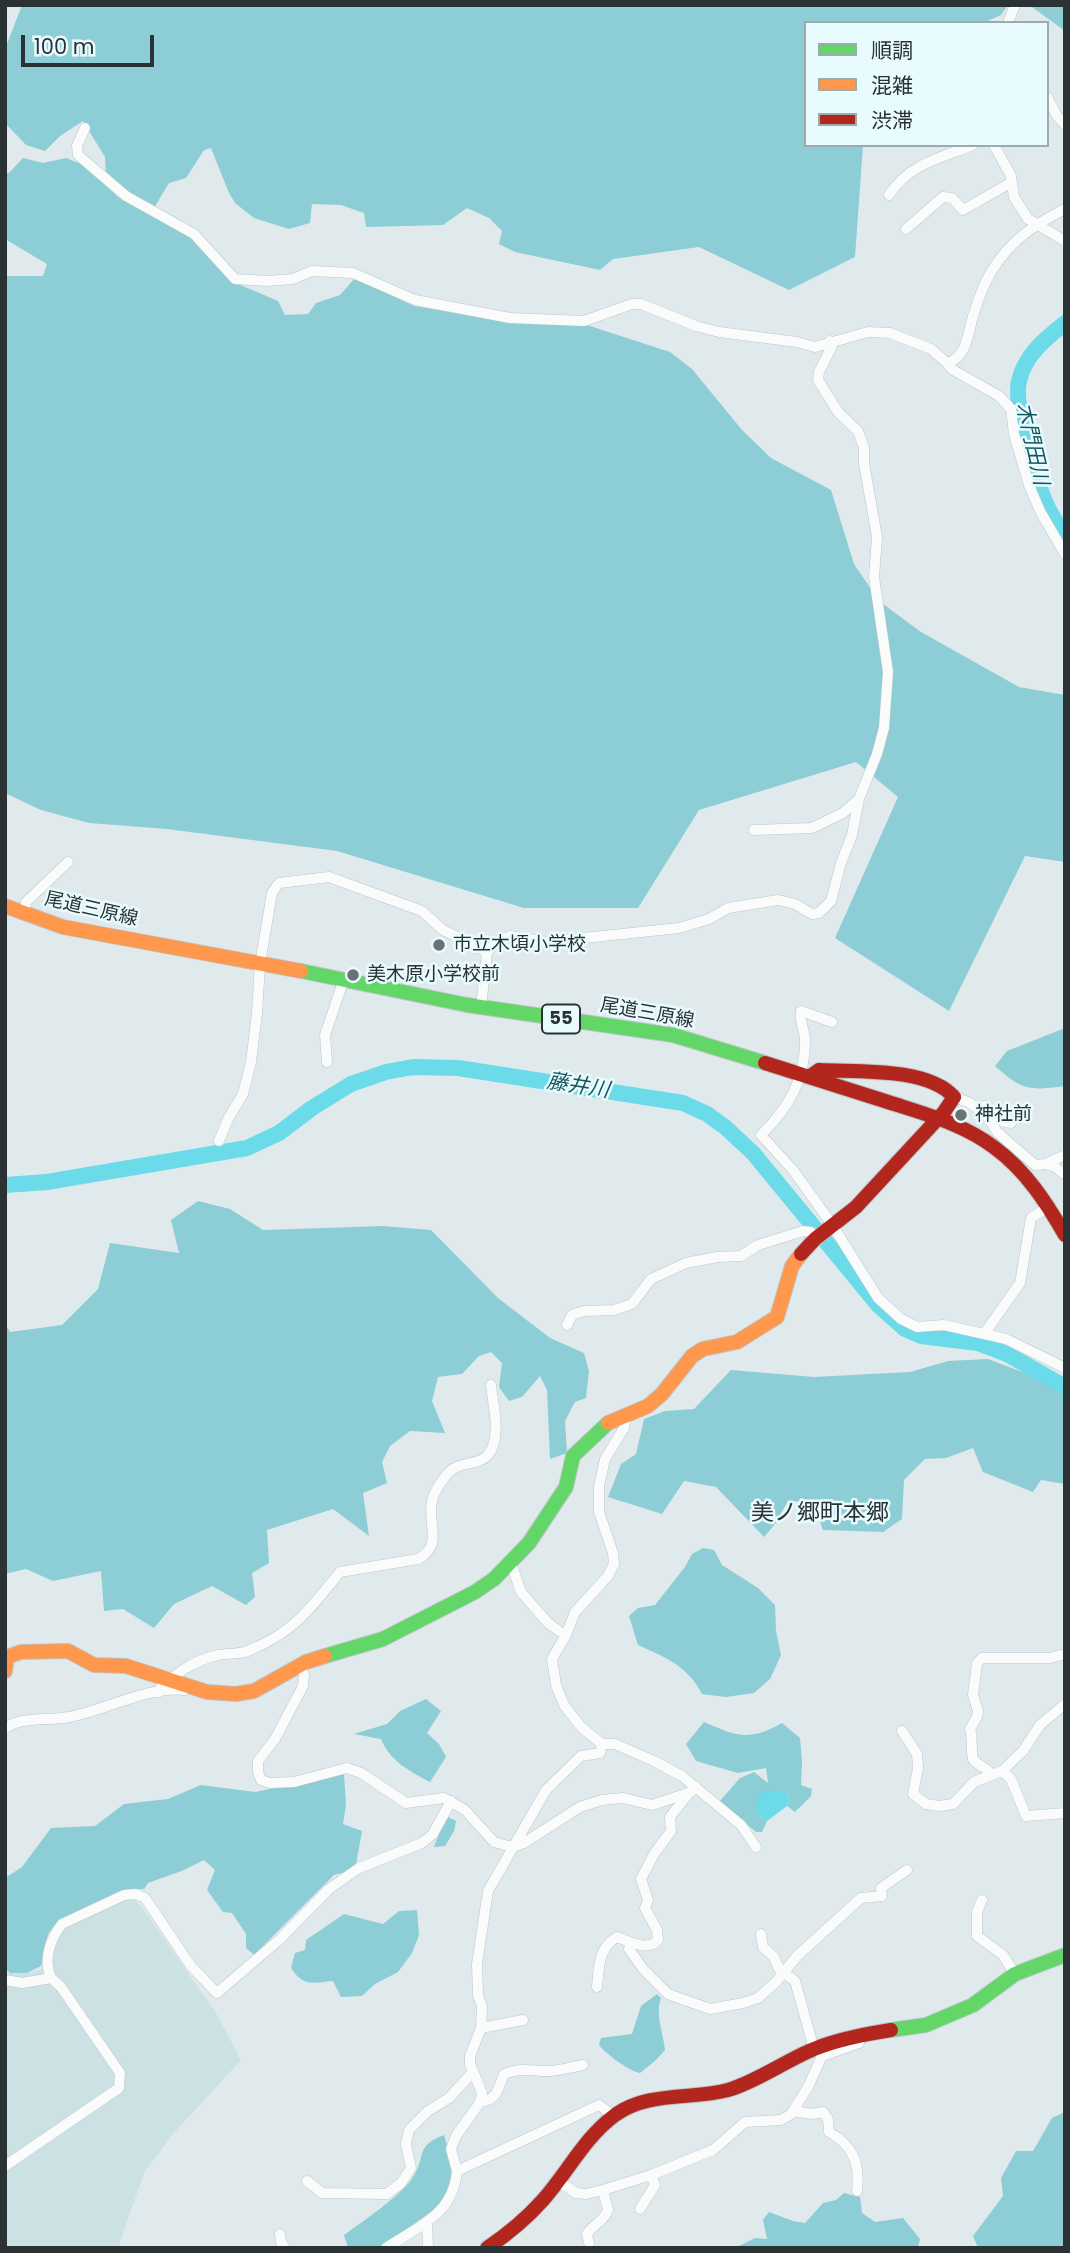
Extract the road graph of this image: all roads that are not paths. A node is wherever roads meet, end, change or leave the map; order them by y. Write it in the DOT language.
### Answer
graph roads {
  1 [pos="1049,101"];
  2 [pos="1065,106"];
  3 [pos="1057,116"];
  4 [pos="1065,125"];
  5 [pos="85,128"];
  6 [pos="968,147"];
  7 [pos="996,147"];
  8 [pos="1012,182"];
  9 [pos="889,195"];
  10 [pos="1065,209"];
  11 [pos="1037,223"];
  12 [pos="906,229"];
  13 [pos="1065,241"];
  14 [pos="830,341"];
  15 [pos="947,363"];
  16 [pos="1065,554"];
  17 [pos="859,799"];
  18 [pos="754,830"];
  19 [pos="68,862"];
  20 [pos="5,906"];
  21 [pos="24,914"];
  22 [pos="488,952"];
  23 [pos="260,964"];
  24 [pos="344,979"];
  25 [pos="481,1007"];
  26 [pos="832,1023"];
  27 [pos="327,1062"];
  28 [pos="805,1075"];
  29 [pos="954,1097"];
  30 [pos="938,1118"];
  31 [pos="1011,1123"];
  32 [pos="219,1141"];
  33 [pos="1065,1155"];
  34 [pos="1045,1164"];
  35 [pos="1065,1175"];
  36 [pos="1048,1207"];
  37 [pos="833,1226"];
  38 [pos="1065,1235"];
  39 [pos="815,1239"];
  40 [pos="567,1325"];
  41 [pos="985,1334"];
  42 [pos="1065,1368"];
  43 [pos="491,1385"];
  44 [pos="626,1417"];
  45 [pos="511,1563"];
  46 [pos="575,1612"];
  47 [pos="559,1631"];
  48 [pos="1065,1654"];
  49 [pos="552,1659"];
  50 [pos="301,1666"];
  51 [pos="5,1671"];
  52 [pos="169,1679"];
  53 [pos="198,1689"];
  54 [pos="159,1692"];
  55 [pos="1065,1704"];
  56 [pos="5,1728"];
  57 [pos="902,1731"];
  58 [pos="601,1744"];
  59 [pos="1002,1771"];
  60 [pos="991,1774"];
  61 [pos="693,1789"];
  62 [pos="451,1801"];
  63 [pos="1065,1813"];
  64 [pos="512,1847"];
  65 [pos="756,1847"];
  66 [pos="906,1870"];
  67 [pos="982,1900"];
  68 [pos="761,1934"];
  69 [pos="631,1942"];
  70 [pos="1065,1955"];
  71 [pos="785,1973"];
  72 [pos="1015,1974"];
  73 [pos="51,1978"];
  74 [pos="5,1980"];
  75 [pos="597,1987"];
  76 [pos="523,2020"];
  77 [pos="481,2028"];
  78 [pos="861,2035"];
  79 [pos="814,2049"];
  80 [pos="583,2065"];
  81 [pos="473,2072"];
  82 [pos="480,2102"];
  83 [pos="793,2111"];
  84 [pos="614,2116"];
  85 [pos="5,2166"];
  86 [pos="457,2171"];
  87 [pos="651,2175"];
  88 [pos="307,2181"];
  89 [pos="558,2181"];
  90 [pos="603,2190"];
  91 [pos="857,2191"];
  92 [pos="640,2209"];
  93 [pos="427,2222"];
  94 [pos="280,2234"];
  95 [pos="589,2243"];
  96 [pos="285,2248"];
  97 [pos="386,2248"];
  98 [pos="428,2248"];
  99 [pos="487,2248"];
  1 -- 3 [label="street"];
  2 -- 3 [label="street"];
  3 -- 4 [label="street"];
  5 -- 14 [label="street"];
  6 -- 9 [label="street"];
  7 -- 8 [label="street"];
  8 -- 11 [label="street"];
  8 -- 12 [label="street"];
  10 -- 11 [label="street"];
  11 -- 13 [label="street"];
  11 -- 15 [label="street"];
  14 -- 15 [label="street"];
  14 -- 17 [label="street"];
  15 -- 16 [label="street"];
  17 -- 18 [label="street"];
  17 -- 22 [label="street"];
  19 -- 21 [label="street"];
  20 -- 21 [label="street, 尾道三原線 / 55"];
  21 -- 23 [label="street, 尾道三原線 / 55"];
  22 -- 23 [label="street"];
  22 -- 25 [label="street"];
  23 -- 24 [label="street, 尾道三原線 / 55"];
  23 -- 32 [label="street"];
  24 -- 25 [label="street, 尾道三原線 / 55"];
  24 -- 27 [label="street"];
  25 -- 28 [label="street, 尾道三原線 / 55"];
  26 -- 28 [label="street"];
  28 -- 29 [label="street"];
  28 -- 30 [label="street, 尾道三原線 / 55"];
  28 -- 37 [label="street"];
  29 -- 30 [label="street"];
  29 -- 31 [label="street"];
  29 -- 34 [label="street"];
  30 -- 36 [label="street, 尾道三原線 / 55"];
  30 -- 37 [label="street"];
  33 -- 34 [label="street"];
  34 -- 35 [label="street"];
  36 -- 38 [label="street, 尾道三原線 / 55"];
  36 -- 41 [label="street"];
  37 -- 39 [label="street"];
  37 -- 41 [label="street"];
  39 -- 40 [label="street"];
  39 -- 44 [label="street"];
  41 -- 42 [label="street"];
  43 -- 52 [label="street"];
  44 -- 45 [label="street"];
  44 -- 46 [label="street"];
  45 -- 47 [label="street"];
  45 -- 50 [label="street"];
  46 -- 47 [label="street"];
  46 -- 49 [label="street"];
  47 -- 49 [label="street"];
  48 -- 60 [label="street"];
  49 -- 58 [label="street"];
  50 -- 53 [label="street"];
  50 -- 62 [label="street"];
  51 -- 52 [label="street"];
  52 -- 53 [label="street"];
  52 -- 54 [label="street"];
  53 -- 54 [label="street"];
  54 -- 56 [label="street"];
  55 -- 59 [label="street"];
  57 -- 60 [label="street"];
  58 -- 61 [label="street"];
  58 -- 64 [label="street"];
  59 -- 60 [label="street"];
  59 -- 63 [label="street"];
  61 -- 64 [label="street"];
  61 -- 65 [label="street"];
  61 -- 69 [label="street"];
  62 -- 64 [label="street"];
  62 -- 73 [label="street"];
  64 -- 77 [label="street"];
  66 -- 71 [label="street"];
  67 -- 72 [label="street"];
  68 -- 71 [label="street"];
  69 -- 71 [label="street"];
  69 -- 75 [label="street"];
  70 -- 72 [label="street"];
  71 -- 79 [label="street"];
  72 -- 78 [label="street"];
  73 -- 74 [label="street"];
  73 -- 85 [label="street"];
  76 -- 77 [label="street"];
  77 -- 81 [label="street"];
  78 -- 79 [label="street"];
  78 -- 83 [label="street"];
  79 -- 84 [label="street"];
  80 -- 82 [label="street"];
  81 -- 82 [label="street"];
  81 -- 88 [label="street"];
  82 -- 86 [label="street"];
  83 -- 87 [label="street"];
  83 -- 91 [label="street"];
  84 -- 86 [label="street"];
  84 -- 89 [label="street"];
  86 -- 93 [label="street"];
  87 -- 90 [label="street"];
  87 -- 92 [label="street"];
  89 -- 90 [label="street"];
  89 -- 99 [label="street"];
  90 -- 95 [label="street"];
  93 -- 97 [label="street"];
  93 -- 98 [label="street"];
  94 -- 96 [label="street"];
}
